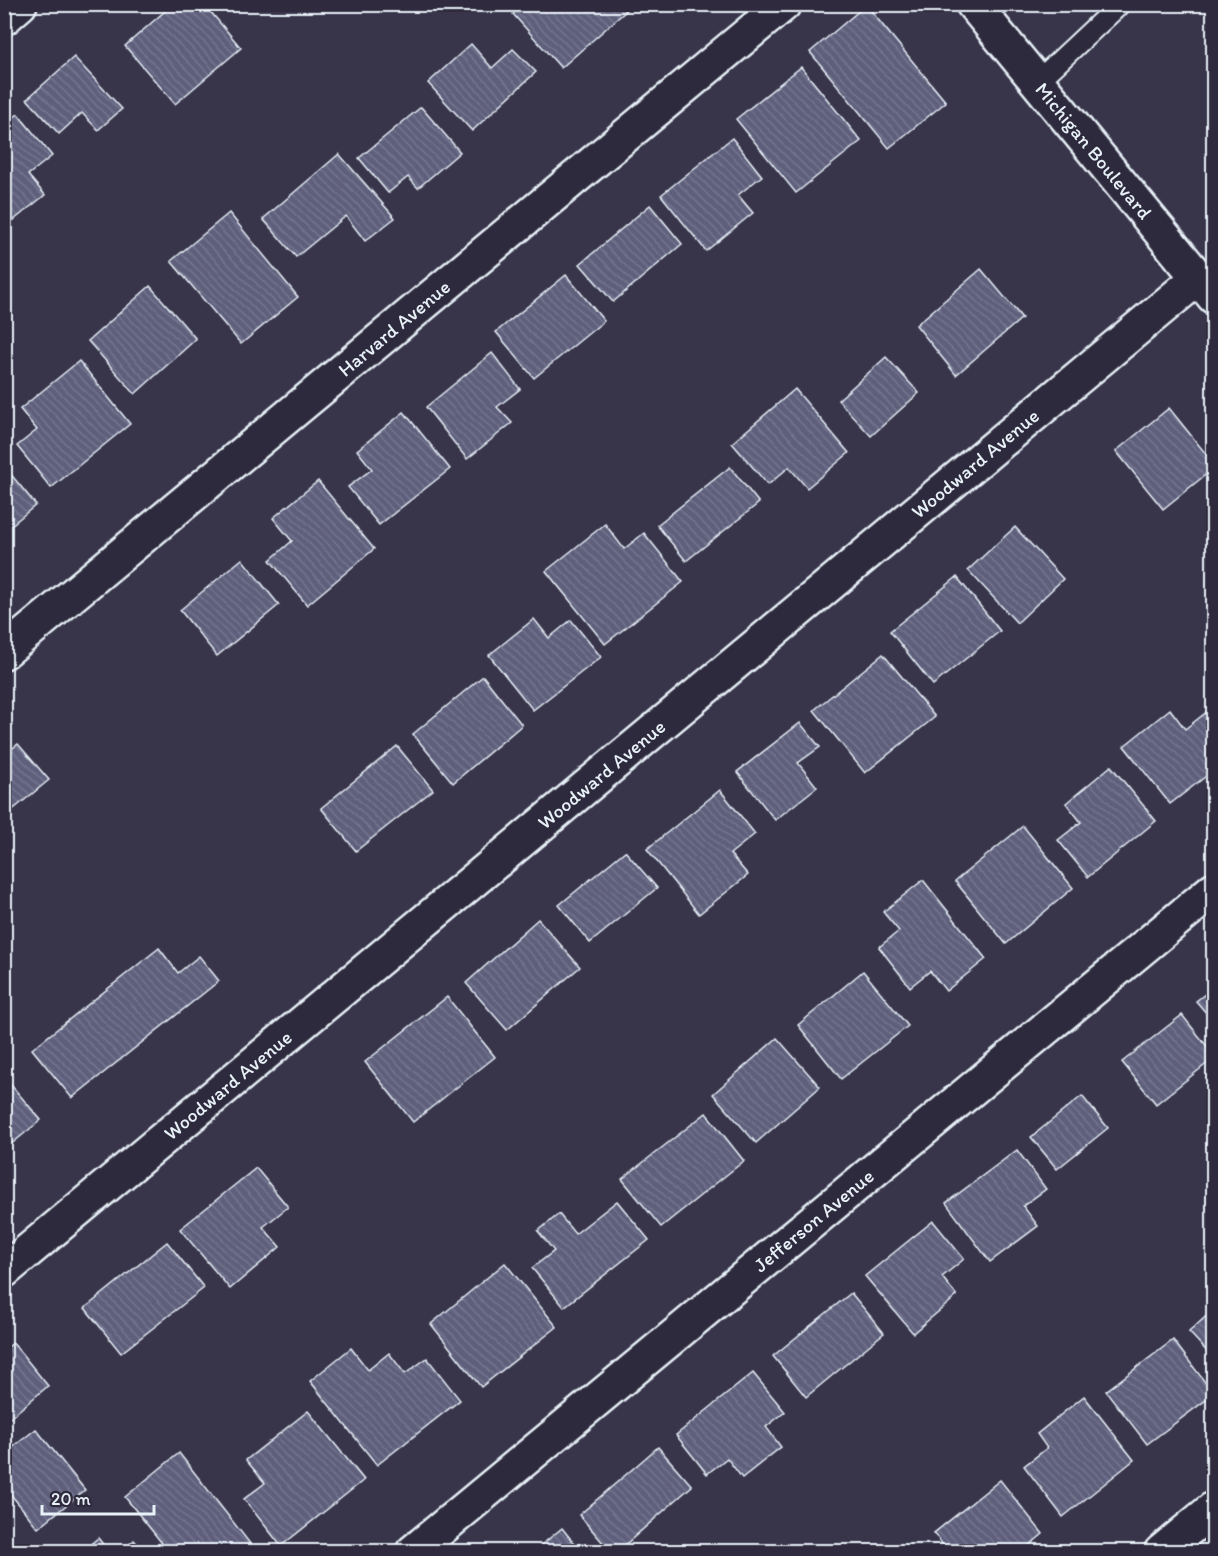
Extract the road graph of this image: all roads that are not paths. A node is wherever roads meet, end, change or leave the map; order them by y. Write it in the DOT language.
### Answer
graph roads {
  1 [pos="20,4"];
  2 [pos="784,4"];
  3 [pos="973,4"];
  4 [pos="1120,4"];
  5 [pos="4,18"];
  6 [pos="1037,82"];
  7 [pos="1206,288"];
  8 [pos="4,652"];
  9 [pos="1214,889"];
  10 [pos="4,1271"];
  11 [pos="1214,1508"];
  12 [pos="413,1551"];
  13 [pos="1161,1551"];
  1 -- 5 [label="street"];
  2 -- 8 [label="street, Harvard Avenue"];
  3 -- 6 [label="street, Michigan Boulevard"];
  4 -- 6 [label="lane"];
  6 -- 7 [label="street, Michigan Boulevard"];
  7 -- 10 [label="street, Woodward Avenue"];
  9 -- 12 [label="street, Jefferson Avenue"];
  11 -- 13 [label="street"];
}
